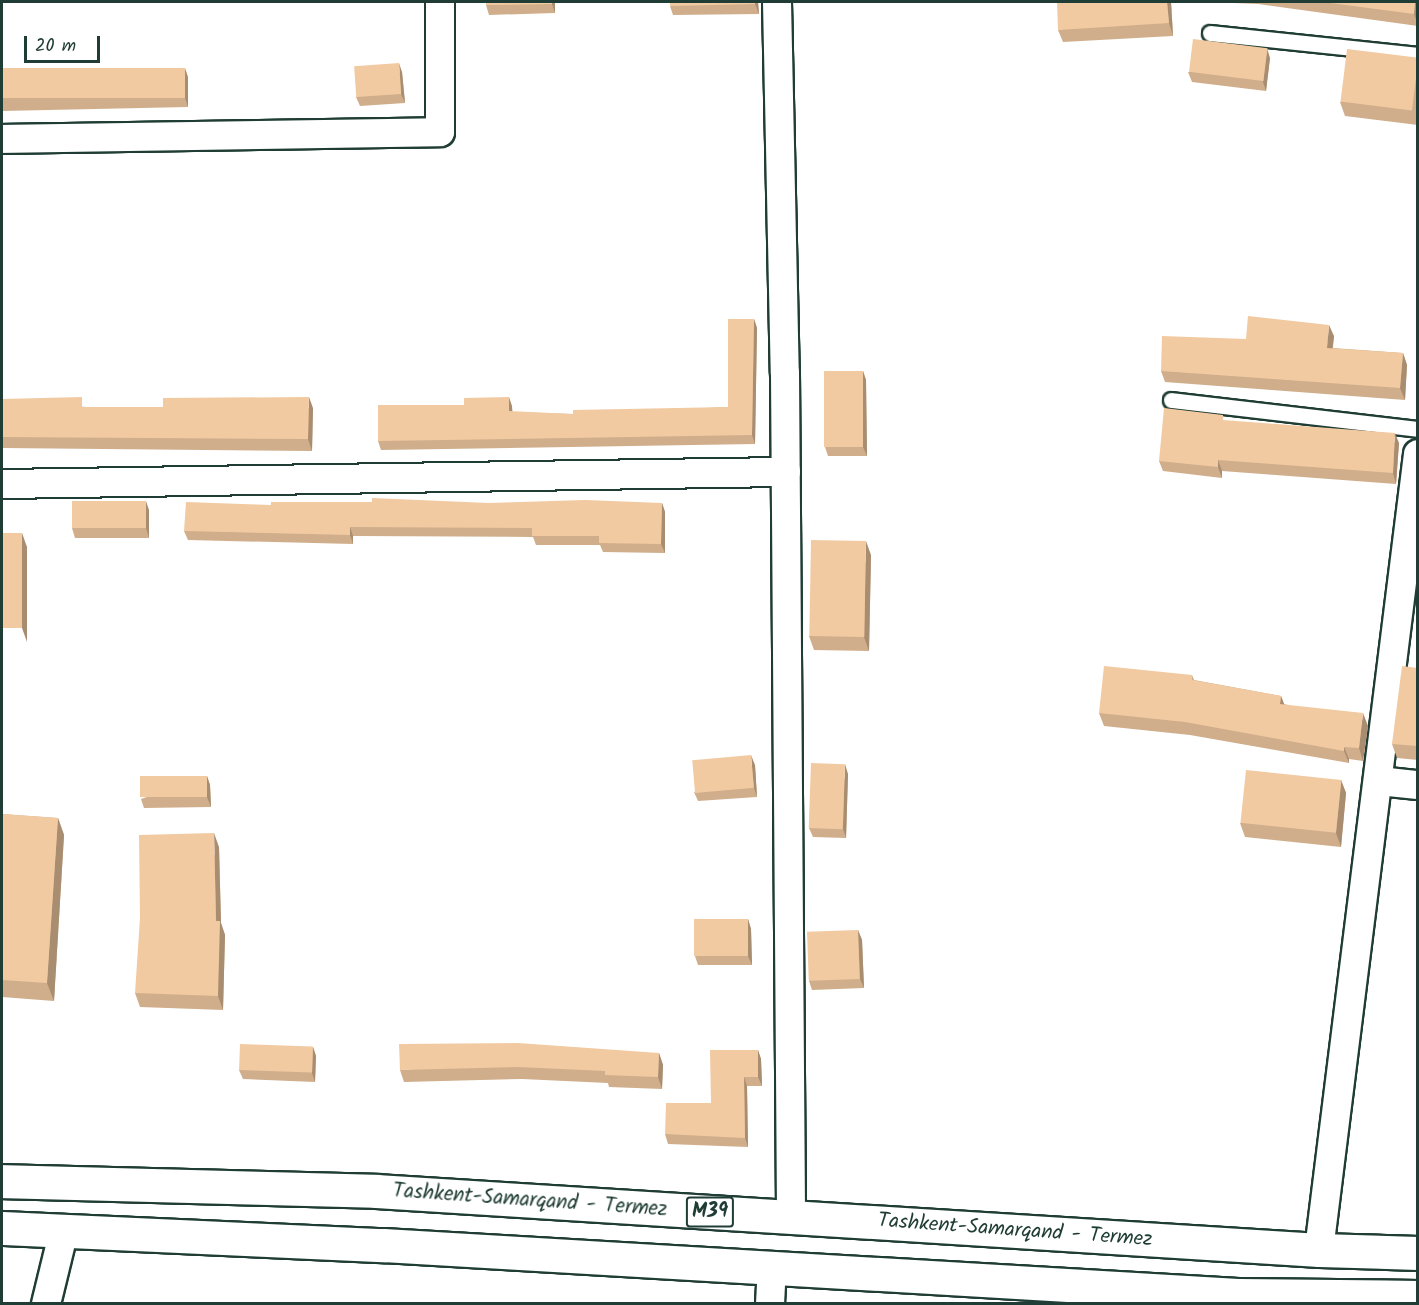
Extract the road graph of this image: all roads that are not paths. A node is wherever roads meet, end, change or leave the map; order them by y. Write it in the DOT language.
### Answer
graph roads {
  1 [pos="440,2"];
  2 [pos="777,2"];
  3 [pos="1210,33"];
  4 [pos="1418,55"];
  5 [pos="2,139"];
  6 [pos="1171,400"];
  7 [pos="1418,429"];
  8 [pos="1418,454"];
  9 [pos="786,472"];
  10 [pos="2,484"];
  11 [pos="1379,781"];
  12 [pos="1418,785"];
  13 [pos="2,1181"];
  14 [pos="791,1217"];
  15 [pos="2,1228"];
  16 [pos="64,1230"];
  17 [pos="1139,1239"];
  18 [pos="1319,1251"];
  19 [pos="1418,1253"];
  20 [pos="772,1268"];
  21 [pos="1110,1288"];
  22 [pos="1418,1297"];
  23 [pos="1239,1299"];
  24 [pos="46,1304"];
  25 [pos="770,1304"];
  1 -- 5 [label="street"];
  2 -- 9 [label="street"];
  3 -- 4 [label="lane"];
  6 -- 7 [label="lane"];
  8 -- 11 [label="street"];
  9 -- 10 [label="street"];
  9 -- 14 [label="street"];
  11 -- 12 [label="street"];
  11 -- 18 [label="street"];
  13 -- 14 [label="highway, Tashkent-Samarqand - Termez / M39"];
  14 -- 17 [label="highway, Tashkent-Samarqand - Termez / M39"];
  15 -- 16 [label="highway"];
  16 -- 20 [label="highway"];
  16 -- 24 [label="street"];
  17 -- 18 [label="highway, Tashkent-Samarqand - Termez / M39"];
  17 -- 21 [label="highway"];
  18 -- 19 [label="highway, Tashkent-Samarqand - Termez / M39"];
  20 -- 21 [label="highway"];
  20 -- 25 [label="street"];
  21 -- 23 [label="highway"];
  22 -- 23 [label="highway"];
}
